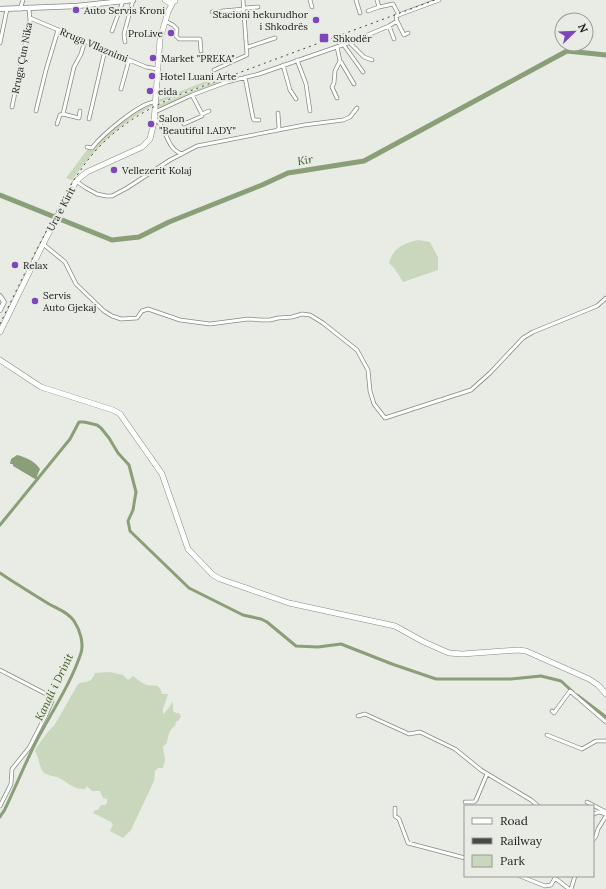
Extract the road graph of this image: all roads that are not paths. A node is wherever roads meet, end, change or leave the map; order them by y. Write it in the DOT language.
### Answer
graph roads {
  1 [pos="23,0"];
  2 [pos="133,0"];
  3 [pos="243,0"];
  4 [pos="310,0"];
  5 [pos="356,0"];
  6 [pos="377,0"];
  7 [pos="439,0"];
  8 [pos="124,1"];
  9 [pos="169,1"];
  10 [pos="101,2"];
  11 [pos="258,7"];
  12 [pos="312,7"];
  13 [pos="379,7"];
  14 [pos="29,8"];
  15 [pos="0,9"];
  16 [pos="7,9"];
  17 [pos="20,9"];
  18 [pos="244,9"];
  19 [pos="368,11"];
  20 [pos="212,12"];
  21 [pos="360,13"];
  22 [pos="398,15"];
  23 [pos="30,18"];
  24 [pos="165,21"];
  25 [pos="396,21"];
  26 [pos="388,26"];
  27 [pos="58,30"];
  28 [pos="112,31"];
  29 [pos="408,33"];
  30 [pos="275,38"];
  31 [pos="394,39"];
  32 [pos="85,41"];
  33 [pos="125,42"];
  34 [pos="349,42"];
  35 [pos="0,43"];
  36 [pos="343,44"];
  37 [pos="337,46"];
  38 [pos="248,47"];
  39 [pos="105,50"];
  40 [pos="201,51"];
  41 [pos="129,60"];
  42 [pos="297,60"];
  43 [pos="372,60"];
  44 [pos="340,61"];
  45 [pos="283,65"];
  46 [pos="158,69"];
  47 [pos="214,70"];
  48 [pos="363,72"];
  49 [pos="245,77"];
  50 [pos="354,84"];
  51 [pos="121,89"];
  52 [pos="192,95"];
  53 [pos="336,98"];
  54 [pos="296,99"];
  55 [pos="156,102"];
  56 [pos="12,107"];
  57 [pos="357,108"];
  58 [pos="36,111"];
  59 [pos="80,111"];
  60 [pos="209,111"];
  61 [pos="310,111"];
  62 [pos="155,112"];
  63 [pos="278,113"];
  64 [pos="63,114"];
  65 [pos="202,114"];
  66 [pos="154,118"];
  67 [pos="89,119"];
  68 [pos="259,120"];
  69 [pos="57,124"];
  70 [pos="184,124"];
  71 [pos="276,131"];
  72 [pos="87,147"];
  73 [pos="182,154"];
  74 [pos="76,181"];
  75 [pos="43,244"];
  76 [pos="0,296"];
  77 [pos="606,298"];
  78 [pos="0,310"];
  79 [pos="1,330"];
  80 [pos="0,360"];
  81 [pos="0,670"];
  82 [pos="606,694"];
  83 [pos="552,711"];
  84 [pos="358,716"];
  85 [pos="606,722"];
  86 [pos="547,735"];
  87 [pos="606,741"];
  88 [pos="487,774"];
  89 [pos="465,802"];
  90 [pos="587,802"];
  91 [pos="537,805"];
  92 [pos="592,805"];
  93 [pos="0,806"];
  94 [pos="594,806"];
  95 [pos="395,808"];
  96 [pos="594,814"];
  97 [pos="606,814"];
  98 [pos="594,839"];
  99 [pos="464,858"];
  100 [pos="522,877"];
  101 [pos="575,877"];
  102 [pos="551,885"];
  103 [pos="549,889"];
  104 [pos="570,889"];
  1 -- 17 [label="street"];
  2 -- 8 [label="main road"];
  2 -- 33 [label="street"];
  3 -- 18 [label="street"];
  4 -- 12 [label="street"];
  5 -- 21 [label="street"];
  6 -- 13 [label="street"];
  7 -- 22 [label="street"];
  8 -- 10 [label="main road"];
  8 -- 28 [label="street"];
  9 -- 24 [label="main road"];
  10 -- 14 [label="main road"];
  11 -- 18 [label="street"];
  13 -- 19 [label="street"];
  13 -- 22 [label="street"];
  14 -- 17 [label="main road"];
  14 -- 23 [label="street, Rruga Çun Nika"];
  15 -- 16 [label="main road"];
  16 -- 17 [label="main road"];
  16 -- 35 [label="street"];
  18 -- 20 [label="street"];
  18 -- 38 [label="street"];
  22 -- 25 [label="street"];
  23 -- 27 [label="street, Rruga Vllaznimi"];
  23 -- 56 [label="street, Rruga Çun Nika"];
  24 -- 40 [label="street"];
  24 -- 46 [label="main road"];
  25 -- 26 [label="street"];
  25 -- 29 [label="street"];
  26 -- 31 [label="street"];
  26 -- 34 [label="street"];
  27 -- 32 [label="street, Rruga Vllaznimi"];
  27 -- 58 [label="street"];
  30 -- 38 [label="street"];
  32 -- 39 [label="street, Rruga Vllaznimi"];
  32 -- 64 [label="street"];
  34 -- 36 [label="street"];
  34 -- 43 [label="street"];
  36 -- 37 [label="street"];
  36 -- 48 [label="street"];
  37 -- 42 [label="street"];
  37 -- 44 [label="street"];
  38 -- 47 [label="street"];
  39 -- 41 [label="street, Rruga Vllaznimi"];
  39 -- 67 [label="street"];
  41 -- 46 [label="street, Rruga Vllaznimi"];
  41 -- 51 [label="street"];
  42 -- 45 [label="street"];
  42 -- 61 [label="street"];
  44 -- 50 [label="street"];
  44 -- 53 [label="street"];
  45 -- 49 [label="street"];
  45 -- 54 [label="street"];
  46 -- 55 [label="main road"];
  49 -- 52 [label="street"];
  49 -- 68 [label="street"];
  52 -- 62 [label="street"];
  52 -- 65 [label="street"];
  55 -- 62 [label="main road"];
  55 -- 72 [label="street"];
  57 -- 71 [label="street"];
  59 -- 64 [label="street"];
  60 -- 65 [label="street"];
  62 -- 66 [label="main road"];
  63 -- 71 [label="street"];
  64 -- 69 [label="street"];
  65 -- 70 [label="street"];
  66 -- 73 [label="street"];
  66 -- 74 [label="main road"];
  71 -- 73 [label="street"];
  73 -- 74 [label="street"];
  74 -- 75 [label="main road, Ura e Kirit"];
  75 -- 77 [label="street"];
  75 -- 79 [label="main road, Ura e Kirit"];
  76 -- 78 [label="street"];
  80 -- 82 [label="main road"];
  81 -- 93 [label="street"];
  83 -- 85 [label="street"];
  84 -- 88 [label="street"];
  86 -- 87 [label="street"];
  88 -- 89 [label="street"];
  88 -- 91 [label="street"];
  90 -- 92 [label="street"];
  94 -- 97 [label="street"];
  95 -- 99 [label="street"];
  96 -- 97 [label="street"];
  97 -- 98 [label="street"];
  100 -- 102 [label="street"];
  101 -- 104 [label="street"];
  102 -- 103 [label="street"];
  102 -- 104 [label="street"];
}
